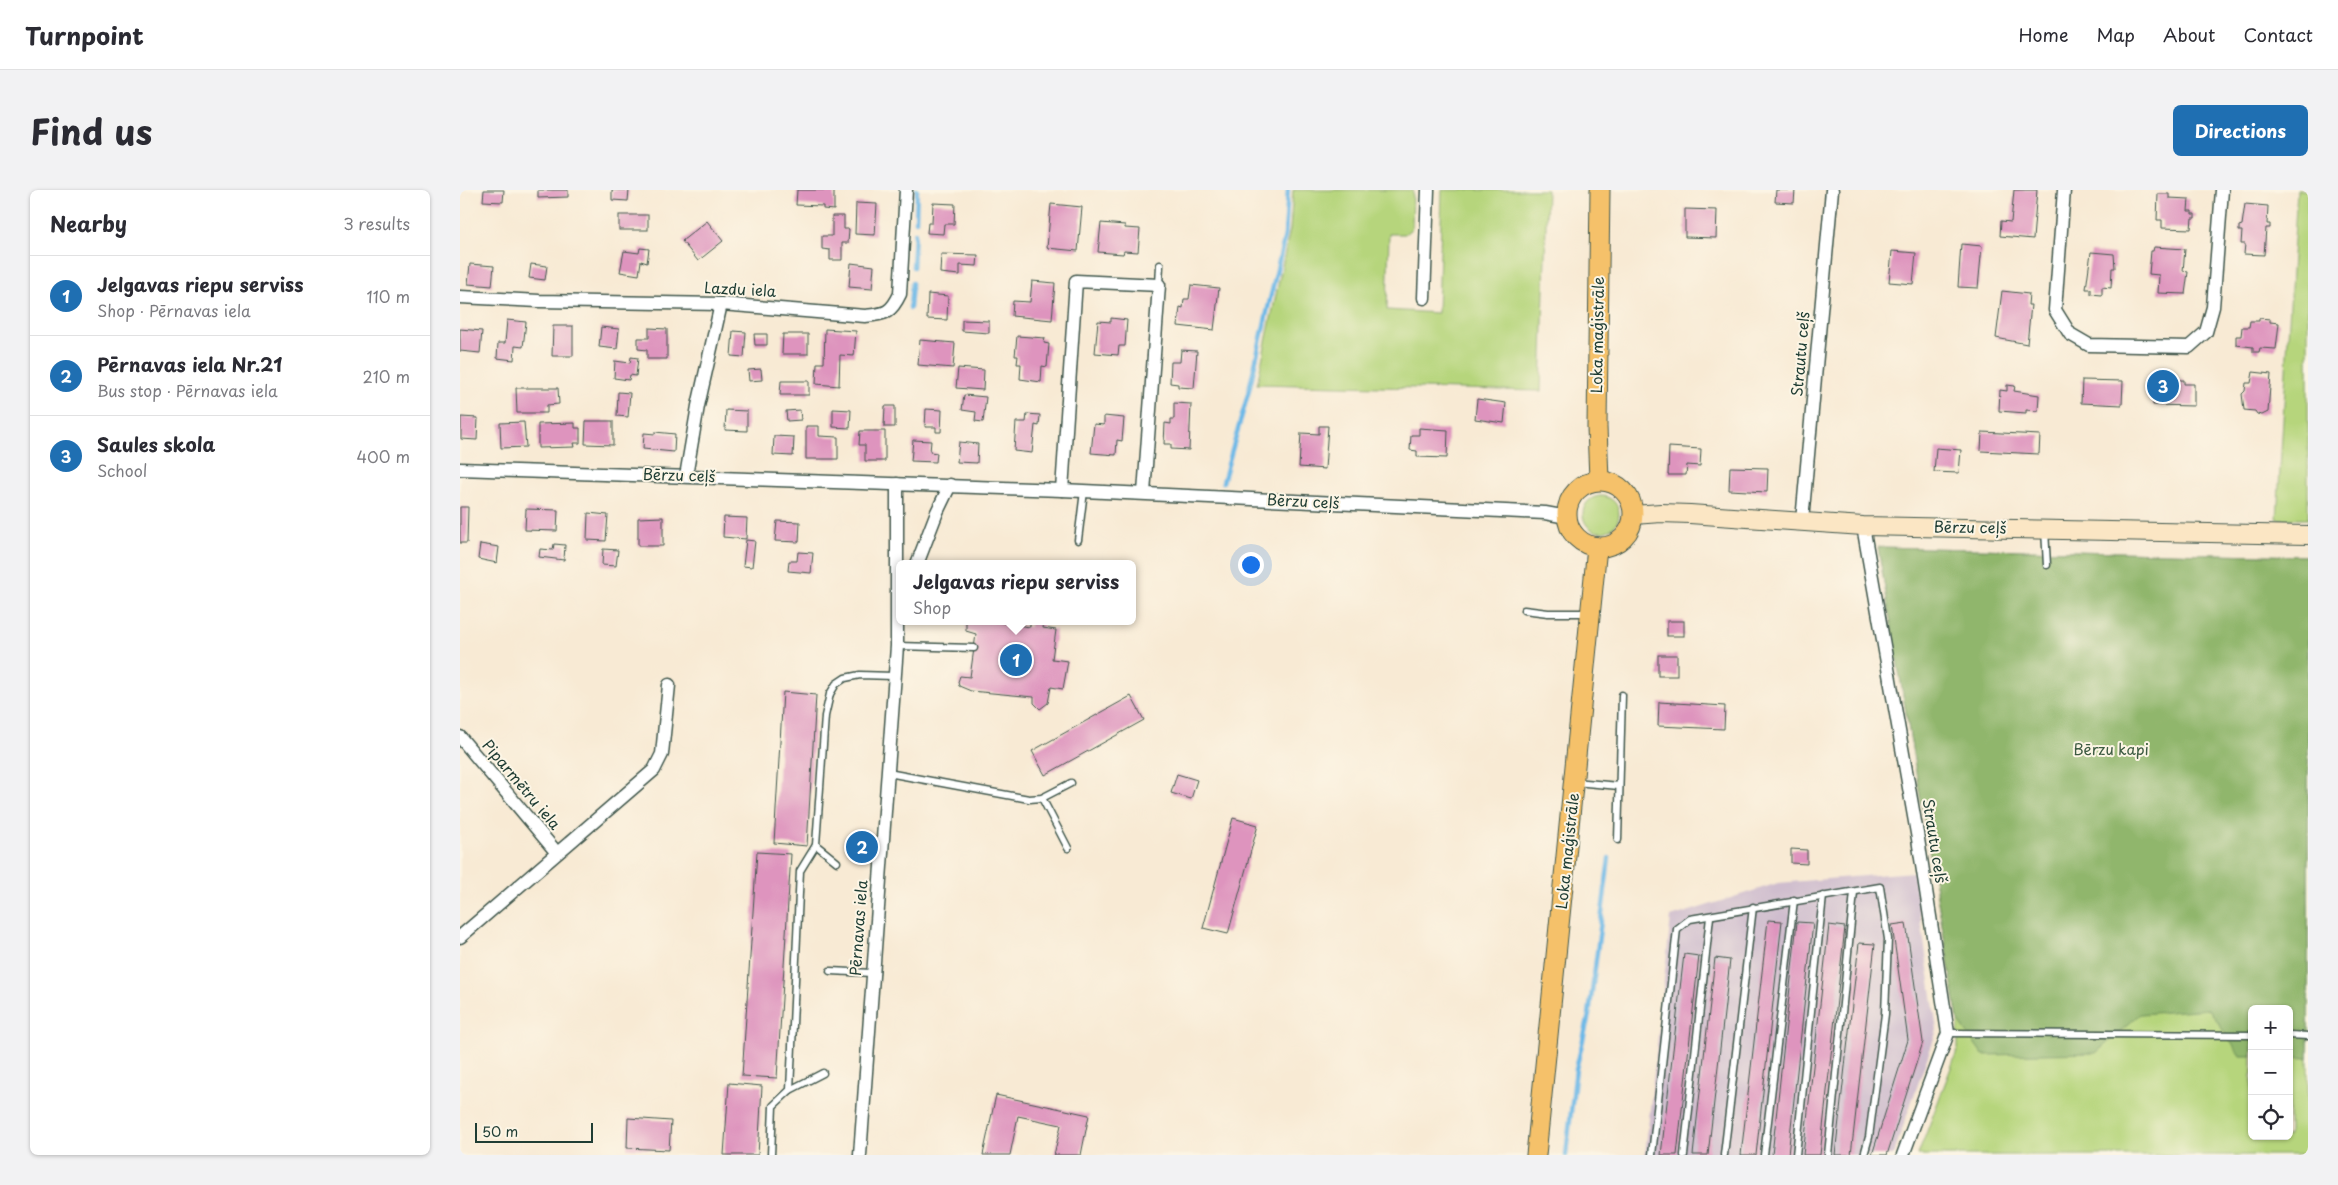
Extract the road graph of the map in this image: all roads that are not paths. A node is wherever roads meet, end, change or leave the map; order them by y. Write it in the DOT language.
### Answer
graph roads {
  1 [pos="906,190"];
  2 [pos="1428,190"];
  3 [pos="1600,190"];
  4 [pos="1832,190"];
  5 [pos="2064,190"];
  6 [pos="2222,190"];
  7 [pos="1160,265"];
  8 [pos="1159,285"];
  9 [pos="462,298"];
  10 [pos="1424,298"];
  11 [pos="721,304"];
  12 [pos="460,469"];
  13 [pos="686,476"];
  14 [pos="1599,480"];
  15 [pos="897,484"];
  16 [pos="950,485"];
  17 [pos="1062,490"];
  18 [pos="1084,491"];
  19 [pos="1144,493"];
  20 [pos="1633,515"];
  21 [pos="1566,518"];
  22 [pos="1802,521"];
  23 [pos="1863,526"];
  24 [pos="2045,529"];
  25 [pos="2308,534"];
  26 [pos="1078,540"];
  27 [pos="1598,547"];
  28 [pos="898,560"];
  29 [pos="919,560"];
  30 [pos="2047,565"];
  31 [pos="1524,610"];
  32 [pos="1592,613"];
  33 [pos="898,625"];
  34 [pos="896,646"];
  35 [pos="974,648"];
  36 [pos="893,676"];
  37 [pos="670,685"];
  38 [pos="1622,696"];
  39 [pos="460,737"];
  40 [pos="888,773"];
  41 [pos="1575,782"];
  42 [pos="1071,783"];
  43 [pos="1619,786"];
  44 [pos="1042,798"];
  45 [pos="1618,840"];
  46 [pos="816,845"];
  47 [pos="1068,848"];
  48 [pos="557,853"];
  49 [pos="837,862"];
  50 [pos="1854,892"];
  51 [pos="1824,896"];
  52 [pos="1794,900"];
  53 [pos="1753,907"];
  54 [pos="1710,917"];
  55 [pos="460,937"];
  56 [pos="830,970"];
  57 [pos="872,973"];
  58 [pos="1948,1033"];
  59 [pos="2248,1035"];
  60 [pos="2293,1035"];
  61 [pos="2308,1036"];
  62 [pos="824,1073"];
  63 [pos="790,1090"];
  64 [pos="771,1155"];
  65 [pos="860,1155"];
  66 [pos="1536,1155"];
  67 [pos="1652,1155"];
  68 [pos="1684,1155"];
  69 [pos="1724,1155"];
  70 [pos="1764,1155"];
  71 [pos="1796,1155"];
  72 [pos="1828,1155"];
  73 [pos="1864,1155"];
  74 [pos="1903,1155"];
  1 -- 11 [label="street, Lazdu iela"];
  2 -- 10 [label="street"];
  3 -- 14 [label="main road, Loka maģistrāle"];
  4 -- 22 [label="street, Strautu ceļš"];
  5 -- 6 [label="street"];
  7 -- 8 [label="lane"];
  8 -- 17 [label="street"];
  8 -- 19 [label="street"];
  9 -- 11 [label="street, Lazdu iela"];
  11 -- 13 [label="street"];
  12 -- 13 [label="street, Bērzu ceļš"];
  13 -- 15 [label="street, Bērzu ceļš"];
  14 -- 20 [label="main road"];
  14 -- 21 [label="main road"];
  15 -- 16 [label="street, Bērzu ceļš"];
  15 -- 28 [label="street, Pērnavas iela"];
  16 -- 17 [label="street, Bērzu ceļš"];
  16 -- 29 [label="street"];
  17 -- 18 [label="street, Bērzu ceļš"];
  18 -- 19 [label="street, Bērzu ceļš"];
  18 -- 26 [label="lane"];
  19 -- 21 [label="street, Bērzu ceļš"];
  20 -- 22 [label="street, Bērzu ceļš"];
  20 -- 27 [label="main road"];
  21 -- 27 [label="main road"];
  22 -- 23 [label="street, Bērzu ceļš"];
  23 -- 24 [label="street, Bērzu ceļš"];
  23 -- 58 [label="street, Strautu ceļš"];
  24 -- 25 [label="street, Bērzu ceļš"];
  24 -- 30 [label="lane"];
  27 -- 32 [label="main road, Loka maģistrāle"];
  31 -- 32 [label="lane"];
  32 -- 41 [label="main road, Loka maģistrāle"];
  33 -- 34 [label="street, Pērnavas iela"];
  34 -- 35 [label="lane"];
  34 -- 36 [label="street, Pērnavas iela"];
  36 -- 40 [label="street, Pērnavas iela"];
  36 -- 46 [label="lane"];
  37 -- 48 [label="street, Piparmētru iela"];
  38 -- 43 [label="lane"];
  39 -- 48 [label="street, Piparmētru iela"];
  40 -- 44 [label="lane"];
  40 -- 57 [label="street, Pērnavas iela"];
  41 -- 43 [label="lane"];
  41 -- 66 [label="main road, Loka maģistrāle"];
  42 -- 44 [label="lane"];
  43 -- 45 [label="lane"];
  44 -- 47 [label="lane"];
  46 -- 49 [label="lane"];
  46 -- 63 [label="lane"];
  48 -- 55 [label="street, Piparmētru iela"];
  50 -- 51 [label="lane"];
  50 -- 72 [label="lane"];
  50 -- 73 [label="lane"];
  51 -- 52 [label="lane"];
  51 -- 71 [label="lane"];
  52 -- 53 [label="lane"];
  52 -- 70 [label="lane"];
  53 -- 54 [label="lane"];
  53 -- 69 [label="lane"];
  54 -- 67 [label="lane"];
  54 -- 68 [label="lane"];
  56 -- 57 [label="lane"];
  57 -- 65 [label="street, Pērnavas iela"];
  58 -- 59 [label="lane"];
  58 -- 74 [label="street, Strautu ceļš"];
  60 -- 61 [label="lane"];
  62 -- 63 [label="lane"];
  63 -- 64 [label="lane"];
}
